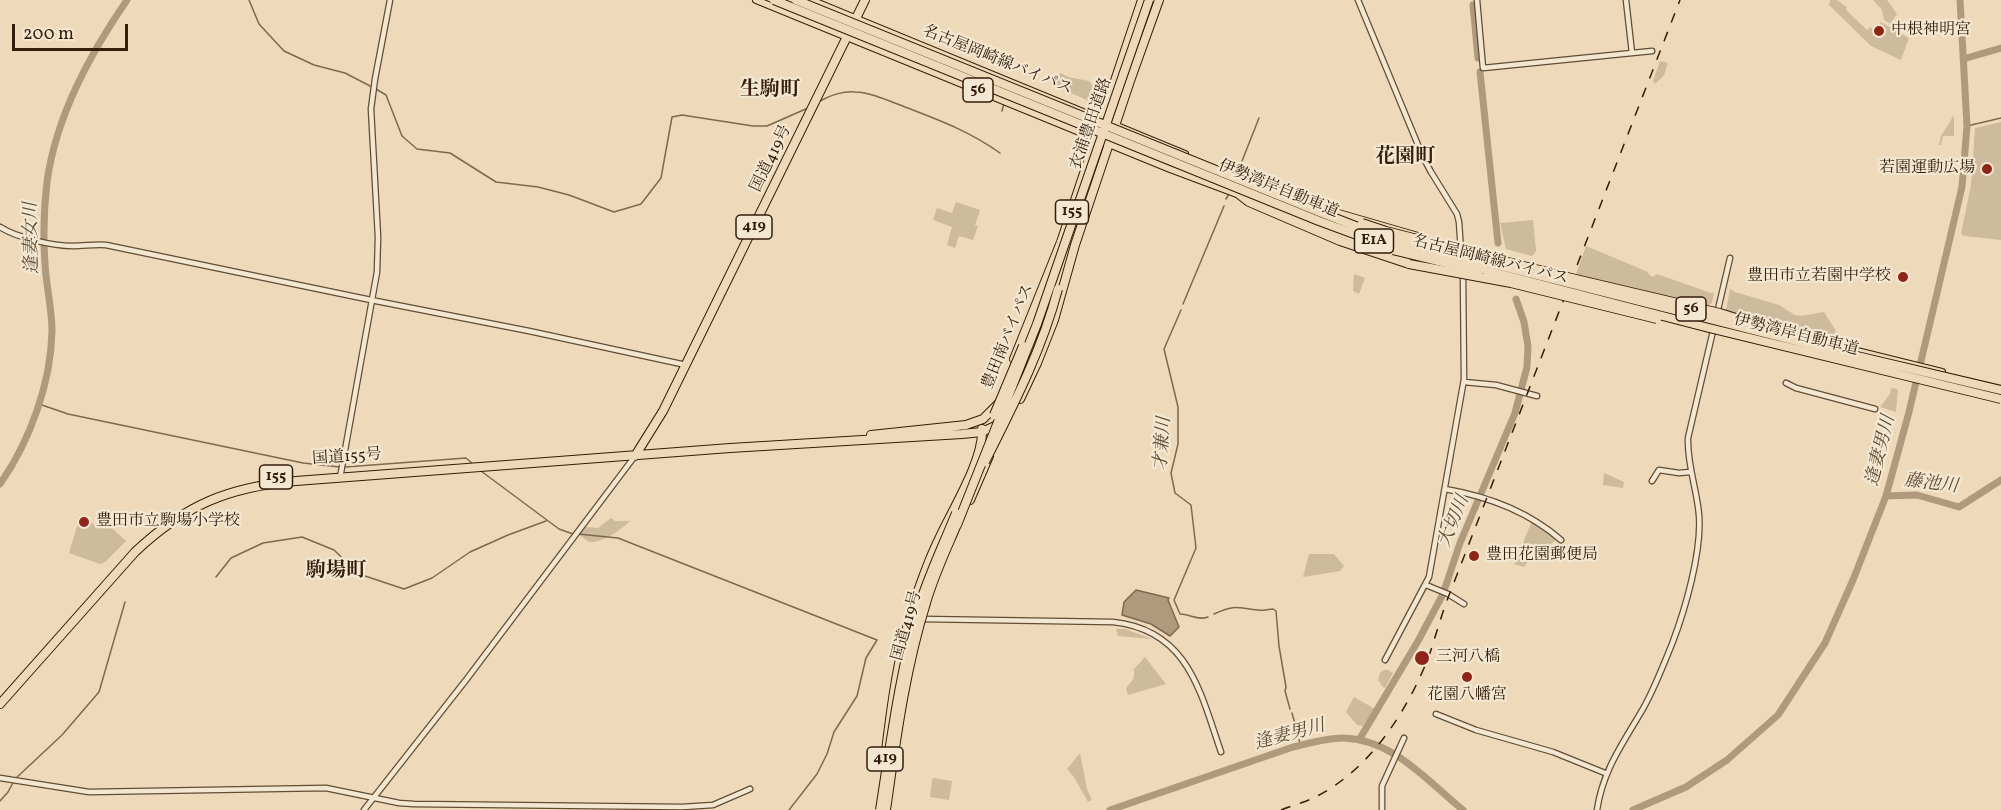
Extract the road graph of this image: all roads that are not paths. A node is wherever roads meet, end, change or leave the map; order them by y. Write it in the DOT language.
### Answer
graph roads {
  1 [pos="390,0"];
  2 [pos="756,0"];
  3 [pos="774,0"];
  4 [pos="796,0"];
  5 [pos="811,0"];
  6 [pos="865,0"];
  7 [pos="1142,0"];
  8 [pos="1148,0"];
  9 [pos="1159,0"];
  10 [pos="1358,0"];
  11 [pos="1477,0"];
  12 [pos="1626,0"];
  13 [pos="856,17"];
  14 [pos="847,38"];
  15 [pos="1652,51"];
  16 [pos="1632,53"];
  17 [pos="1102,120"];
  18 [pos="1115,125"];
  19 [pos="1096,139"];
  20 [pos="1109,144"];
  21 [pos="1243,177"];
  22 [pos="1240,195"];
  23 [pos="1297,200"];
  24 [pos="1287,216"];
  25 [pos="1082,226"];
  26 [pos="0,227"];
  27 [pos="1061,242"];
  28 [pos="1461,247"];
  29 [pos="1730,258"];
  30 [pos="1462,272"];
  31 [pos="1554,276"];
  32 [pos="1555,290"];
  33 [pos="371,300"];
  34 [pos="1717,314"];
  35 [pos="1712,330"];
  36 [pos="1840,352"];
  37 [pos="686,365"];
  38 [pos="1464,382"];
  39 [pos="1786,383"];
  40 [pos="2001,388"];
  41 [pos="1537,396"];
  42 [pos="2001,401"];
  43 [pos="1875,409"];
  44 [pos="986,417"];
  45 [pos="995,426"];
  46 [pos="982,432"];
  47 [pos="969,434"];
  48 [pos="982,442"];
  49 [pos="636,454"];
  50 [pos="1690,471"];
  51 [pos="341,475"];
  52 [pos="1652,481"];
  53 [pos="1444,489"];
  54 [pos="962,498"];
  55 [pos="957,525"];
  56 [pos="1561,540"];
  57 [pos="925,573"];
  58 [pos="1426,585"];
  59 [pos="1464,604"];
  60 [pos="919,618"];
  61 [pos="902,647"];
  62 [pos="1385,660"];
  63 [pos="0,696"];
  64 [pos="0,704"];
  65 [pos="1436,714"];
  66 [pos="1403,740"];
  67 [pos="1221,752"];
  68 [pos="1605,773"];
  69 [pos="0,778"];
  70 [pos="750,789"];
  71 [pos="373,798"];
  72 [pos="364,810"];
  73 [pos="879,810"];
  74 [pos="887,810"];
  75 [pos="1382,810"];
  76 [pos="1596,810"];
  1 -- 33 [label="street"];
  2 -- 14 [label="main road, 名古屋岡崎線バイパス / 56"];
  3 -- 35 [label="highway, 伊勢湾岸自動車道 / E1A, bridge"];
  4 -- 36 [label="highway, 伊勢湾岸自動車道 / E1A, bridge"];
  5 -- 13 [label="main road, 名古屋岡崎線バイパス / 56"];
  6 -- 13 [label="highway, 国道419号 / 419"];
  7 -- 17 [label="highway, 豊田南バイパス / 155"];
  8 -- 54 [label="highway, 衣浦豊田道路 / 419, bridge"];
  8 -- 55 [label="highway, 衣浦豊田道路 / 419, bridge"];
  9 -- 18 [label="highway, 155"];
  10 -- 28 [label="street"];
  11 -- 16 [label="street"];
  12 -- 16 [label="street"];
  13 -- 14 [label="highway, 国道419号 / 419"];
  13 -- 17 [label="main road, 名古屋岡崎線バイパス / 56"];
  14 -- 19 [label="main road, 名古屋岡崎線バイパス / 56"];
  14 -- 37 [label="highway, 国道419号 / 419"];
  15 -- 16 [label="street"];
  17 -- 18 [label="main road, 名古屋岡崎線バイパス / 56"];
  17 -- 19 [label="highway, 豊田南バイパス / 155"];
  18 -- 20 [label="highway, 155"];
  18 -- 21 [label="main road, 名古屋岡崎線バイパス / 56"];
  19 -- 20 [label="main road, 名古屋岡崎線バイパス / 56"];
  19 -- 27 [label="highway, 豊田南バイパス / 155"];
  20 -- 22 [label="main road, 名古屋岡崎線バイパス / 56"];
  20 -- 25 [label="highway, 155"];
  21 -- 23 [label="highway"];
  22 -- 24 [label="highway"];
  23 -- 28 [label="main road"];
  23 -- 31 [label="main road, 名古屋岡崎線バイパス / 56, bridge"];
  23 -- 36 [label="highway, bridge"];
  24 -- 30 [label="main road"];
  24 -- 32 [label="main road, 名古屋岡崎線バイパス / 56, bridge"];
  24 -- 35 [label="highway, bridge"];
  25 -- 45 [label="highway, 豊田南バイパス / 155"];
  25 -- 55 [label="highway, 衣浦豊田道路 / 419, bridge"];
  26 -- 33 [label="street"];
  27 -- 44 [label="highway, 豊田南バイパス / 155"];
  27 -- 54 [label="highway, 衣浦豊田道路 / 419, bridge"];
  28 -- 30 [label="street"];
  28 -- 31 [label="main road, bridge"];
  29 -- 34 [label="street"];
  30 -- 32 [label="main road, bridge"];
  30 -- 38 [label="street"];
  31 -- 34 [label="main road, 名古屋岡崎線バイパス / 56, bridge"];
  32 -- 35 [label="main road, 名古屋岡崎線バイパス / 56, bridge"];
  33 -- 37 [label="street"];
  33 -- 51 [label="street"];
  34 -- 35 [label="street"];
  34 -- 40 [label="main road, 名古屋岡崎線バイパス / 56, bridge"];
  35 -- 42 [label="highway, 伊勢湾岸自動車道 / E1A, bridge"];
  35 -- 42 [label="main road, 名古屋岡崎線バイパス / 56, bridge"];
  35 -- 50 [label="street"];
  36 -- 40 [label="highway, 伊勢湾岸自動車道 / E1A, bridge"];
  37 -- 49 [label="highway, 国道419号 / 419"];
  38 -- 41 [label="street"];
  38 -- 53 [label="street"];
  39 -- 43 [label="street"];
  44 -- 46 [label="highway, 国道419号 / 155"];
  44 -- 49 [label="highway, 155"];
  45 -- 46 [label="highway, 豊田南バイパス / 155"];
  45 -- 60 [label="highway, 国道419号 / 419"];
  46 -- 47 [label="highway, 豊田南バイパス / 155"];
  46 -- 48 [label="highway, 国道419号 / 419"];
  47 -- 48 [label="highway"];
  47 -- 49 [label="highway, 豊田南バイパス / 155"];
  48 -- 57 [label="highway, 国道419号 / 419"];
  49 -- 51 [label="highway, 国道155号 / 155"];
  49 -- 71 [label="street"];
  50 -- 52 [label="street"];
  50 -- 68 [label="street"];
  51 -- 63 [label="highway, 国道155号 / 155"];
  51 -- 64 [label="highway, 国道155号 / 155"];
  53 -- 56 [label="street"];
  53 -- 58 [label="street"];
  54 -- 73 [label="highway, 衣浦豊田道路 / 419, bridge"];
  55 -- 74 [label="highway, 衣浦豊田道路 / 419, bridge"];
  57 -- 60 [label="highway, 419"];
  57 -- 61 [label="highway, 国道419号 / 419"];
  58 -- 59 [label="street"];
  58 -- 62 [label="street"];
  60 -- 61 [label="highway, 419"];
  60 -- 67 [label="street"];
  60 -- 74 [label="highway, 国道419号 / 419"];
  61 -- 73 [label="highway, 国道419号 / 419"];
  65 -- 68 [label="street"];
  66 -- 75 [label="street"];
  68 -- 76 [label="street"];
  69 -- 71 [label="street"];
  70 -- 71 [label="street"];
  71 -- 72 [label="street"];
}
